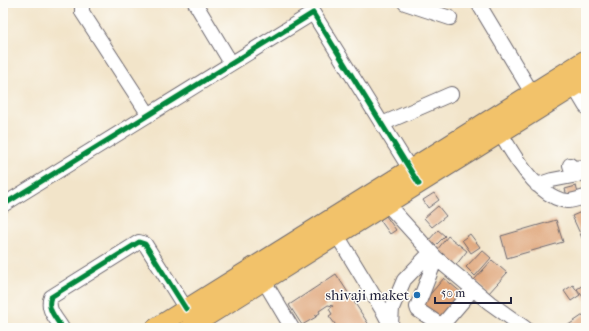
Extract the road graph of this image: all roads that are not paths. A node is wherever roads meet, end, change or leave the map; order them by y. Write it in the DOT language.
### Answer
graph roads {
  1 [pos="82,3"];
  2 [pos="195,3"];
  3 [pos="404,3"];
  4 [pos="478,3"];
  5 [pos="317,8"];
  6 [pos="450,18"];
  7 [pos="586,59"];
  8 [pos="231,63"];
  9 [pos="580,84"];
  10 [pos="532,93"];
  11 [pos="451,94"];
  12 [pos="586,107"];
  13 [pos="149,115"];
  14 [pos="492,117"];
  15 [pos="382,124"];
  16 [pos="501,133"];
  17 [pos="410,169"];
  18 [pos="575,171"];
  19 [pos="538,179"];
  20 [pos="419,184"];
  21 [pos="586,197"];
  22 [pos="387,204"];
  23 [pos="3,205"];
  24 [pos="327,220"];
  25 [pos="337,236"];
  26 [pos="433,259"];
  27 [pos="264,281"];
  28 [pos="471,291"];
  29 [pos="186,309"];
  30 [pos="391,326"];
  31 [pos="62,328"];
  32 [pos="155,328"];
  33 [pos="189,328"];
  34 [pos="292,328"];
  35 [pos="525,328"];
  1 -- 13 [label="street"];
  2 -- 8 [label="street"];
  3 -- 6 [label="street"];
  4 -- 10 [label="street"];
  5 -- 8 [label="street"];
  5 -- 15 [label="street"];
  7 -- 10 [label="main road"];
  8 -- 13 [label="street"];
  9 -- 12 [label="street"];
  9 -- 16 [label="main road"];
  10 -- 14 [label="main road"];
  11 -- 15 [label="street"];
  13 -- 23 [label="street"];
  14 -- 16 [label="street"];
  14 -- 17 [label="main road"];
  15 -- 17 [label="street"];
  16 -- 19 [label="street"];
  16 -- 20 [label="main road"];
  17 -- 20 [label="street"];
  17 -- 24 [label="main road"];
  18 -- 19 [label="street"];
  19 -- 21 [label="street"];
  20 -- 22 [label="main road"];
  22 -- 25 [label="main road"];
  22 -- 26 [label="street"];
  24 -- 25 [label="street"];
  24 -- 29 [label="main road"];
  25 -- 27 [label="main road"];
  25 -- 30 [label="street"];
  26 -- 28 [label="street"];
  26 -- 28 [label="street"];
  26 -- 30 [label="street"];
  27 -- 33 [label="main road"];
  27 -- 34 [label="street"];
  28 -- 35 [label="street"];
  29 -- 31 [label="street"];
  29 -- 32 [label="main road"];
}
